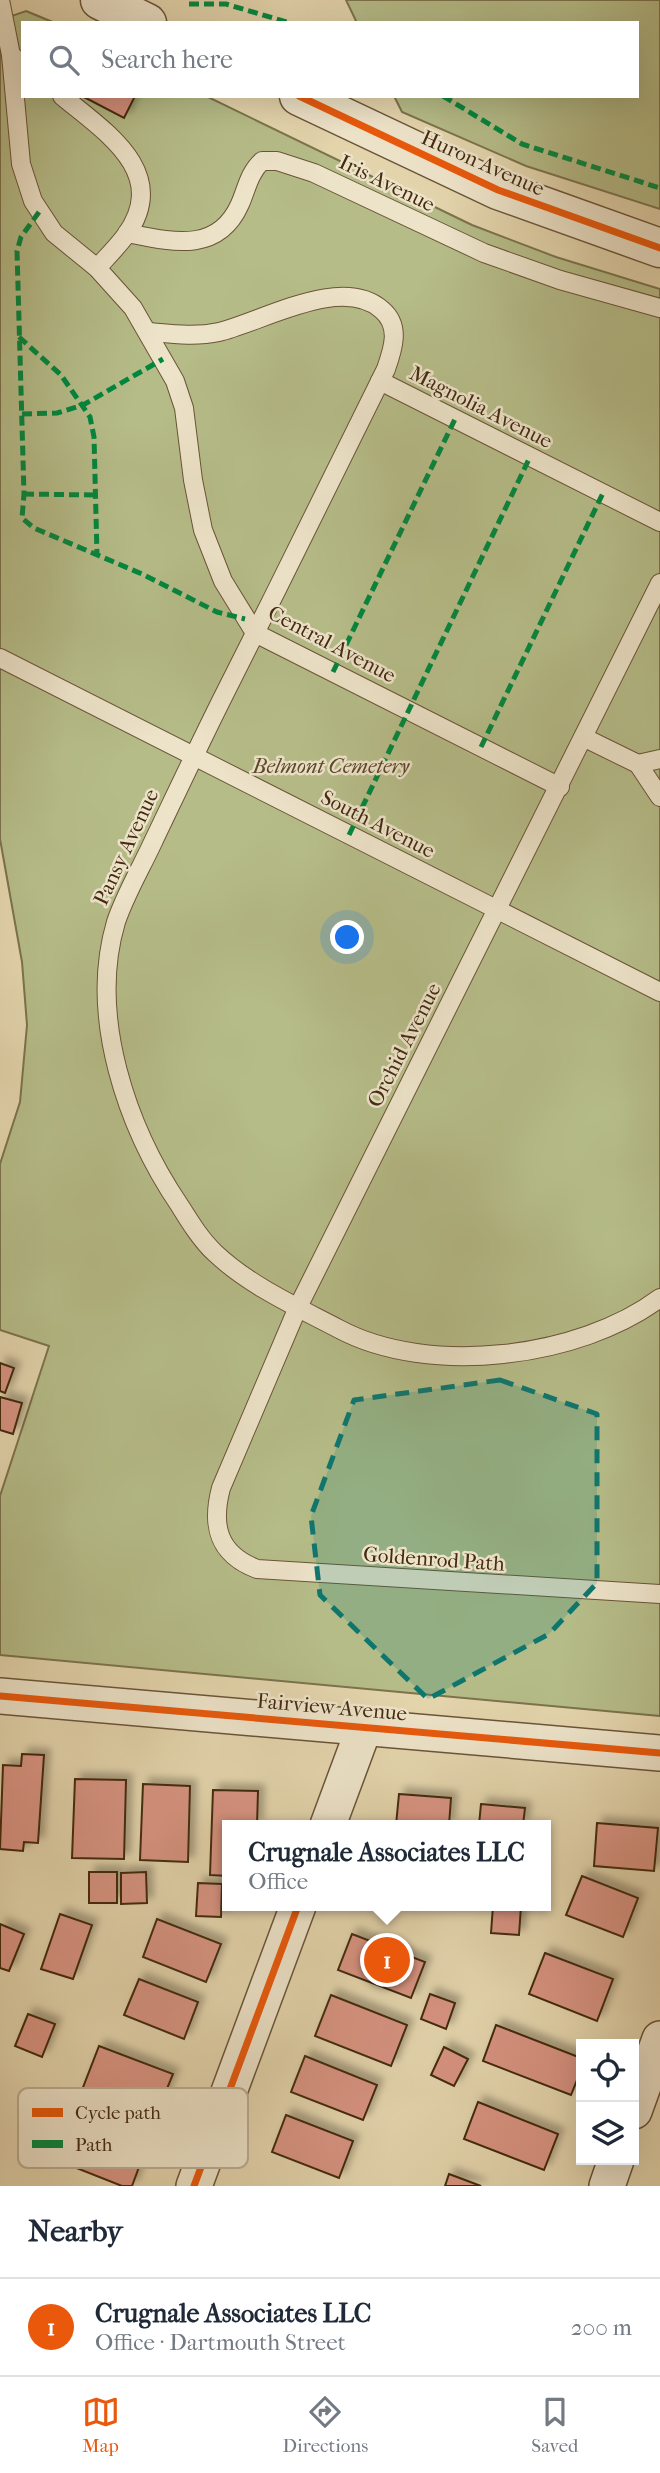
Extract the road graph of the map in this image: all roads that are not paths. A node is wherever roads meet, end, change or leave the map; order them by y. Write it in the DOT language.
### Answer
graph roads {
  1 [pos="0,0"];
  2 [pos="100,0"];
  3 [pos="143,21"];
  4 [pos="17,60"];
  5 [pos="64,98"];
  6 [pos="303,98"];
  7 [pos="127,233"];
  8 [pos="660,248"];
  9 [pos="97,268"];
  10 [pos="660,308"];
  11 [pos="149,332"];
  12 [pos="380,381"];
  13 [pos="660,522"];
  14 [pos="658,593"];
  15 [pos="255,633"];
  16 [pos="0,658"];
  17 [pos="585,738"];
  18 [pos="194,756"];
  19 [pos="660,759"];
  20 [pos="638,764"];
  21 [pos="561,786"];
  22 [pos="660,797"];
  23 [pos="498,909"];
  24 [pos="660,992"];
  25 [pos="660,1298"];
  26 [pos="298,1307"];
  27 [pos="218,1537"];
  28 [pos="660,1594"];
  29 [pos="0,1696"];
  30 [pos="364,1728"];
  31 [pos="660,1753"];
  32 [pos="330,1820"];
  33 [pos="296,1911"];
  34 [pos="660,2039"];
  35 [pos="230,2088"];
  36 [pos="637,2102"];
  37 [pos="614,2165"];
  38 [pos="201,2168"];
  39 [pos="194,2186"];
  40 [pos="607,2186"];
  1 -- 4 [label="lane, Central Avenue"];
  2 -- 3 [label="street"];
  4 -- 9 [label="lane, Central Avenue"];
  5 -- 7 [label="lane"];
  6 -- 8 [label="street, Huron Avenue"];
  7 -- 9 [label="lane"];
  7 -- 10 [label="lane, Iris Avenue"];
  9 -- 11 [label="lane, Central Avenue"];
  11 -- 12 [label="lane, Magnolia Avenue"];
  11 -- 15 [label="lane, Central Avenue"];
  12 -- 13 [label="lane, Magnolia Avenue"];
  12 -- 15 [label="lane, Pansy Avenue"];
  14 -- 17 [label="lane, Orchid Avenue"];
  15 -- 18 [label="lane, Pansy Avenue"];
  15 -- 21 [label="lane, Central Avenue"];
  16 -- 18 [label="lane, South Avenue"];
  17 -- 20 [label="lane"];
  17 -- 21 [label="lane, Orchid Avenue"];
  18 -- 23 [label="lane, South Avenue"];
  18 -- 26 [label="lane, Pansy Avenue"];
  19 -- 20 [label="lane"];
  20 -- 22 [label="lane"];
  21 -- 23 [label="lane, Orchid Avenue"];
  23 -- 24 [label="lane, South Avenue"];
  23 -- 26 [label="lane, Orchid Avenue"];
  25 -- 26 [label="lane, Pansy Avenue"];
  26 -- 27 [label="lane, Orchid Avenue"];
  27 -- 28 [label="lane, Goldenrod Path"];
  29 -- 30 [label="street, Fairview Avenue"];
  30 -- 31 [label="street, Fairview Avenue"];
  30 -- 32 [label="street"];
  33 -- 35 [label="street"];
  34 -- 36 [label="street"];
  37 -- 40 [label="street"];
  38 -- 39 [label="street"];
}
